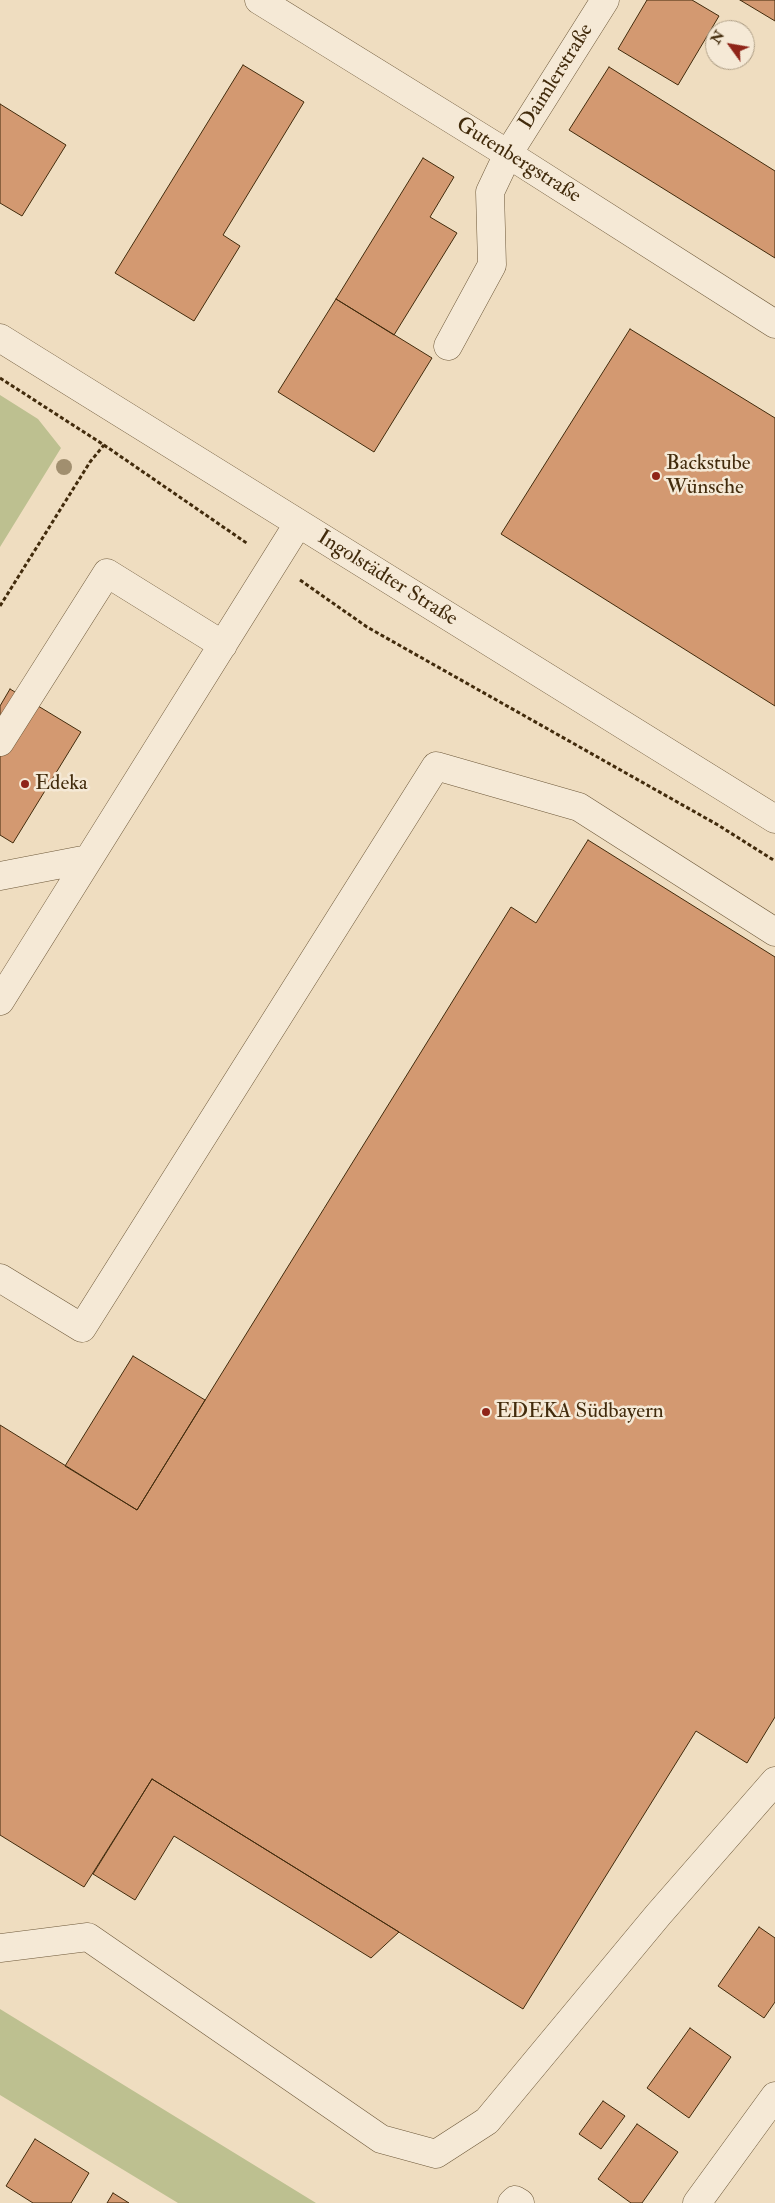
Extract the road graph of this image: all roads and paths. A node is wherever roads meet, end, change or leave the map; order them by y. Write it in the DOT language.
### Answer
graph roads {
  1 [pos="259,0"];
  2 [pos="605,0"];
  3 [pos="508,154"];
  4 [pos="775,324"];
  5 [pos="0,338"];
  6 [pos="448,346"];
  7 [pos="0,378"];
  8 [pos="124,416"];
  9 [pos="104,445"];
  10 [pos="298,524"];
  11 [pos="274,562"];
  12 [pos="0,606"];
  13 [pos="222,645"];
  14 [pos="0,742"];
  15 [pos="775,819"];
  16 [pos="88,859"];
  17 [pos="775,861"];
  18 [pos="0,876"];
  19 [pos="775,932"];
  20 [pos="0,1001"];
  21 [pos="0,1278"];
  22 [pos="775,1780"];
  23 [pos="0,1948"];
  24 [pos="775,2096"];
  25 [pos="697,2203"];
  1 -- 3 [label="street, Gutenbergstraße"];
  2 -- 3 [label="street, Daimlerstraße"];
  3 -- 4 [label="street, Gutenbergstraße"];
  3 -- 6 [label="street, Daimlerstraße"];
  5 -- 8 [label="street, Ingolstädter Straße"];
  7 -- 9 [label="path"];
  8 -- 9 [label="path"];
  8 -- 10 [label="street, Ingolstädter Straße"];
  9 -- 11 [label="path"];
  9 -- 12 [label="path"];
  10 -- 11 [label="street"];
  10 -- 15 [label="street, Ingolstädter Straße"];
  11 -- 13 [label="street"];
  11 -- 17 [label="path"];
  13 -- 14 [label="street"];
  13 -- 16 [label="street"];
  16 -- 18 [label="street"];
  16 -- 20 [label="street"];
  19 -- 21 [label="street"];
  22 -- 23 [label="street"];
  24 -- 25 [label="street"];
}
